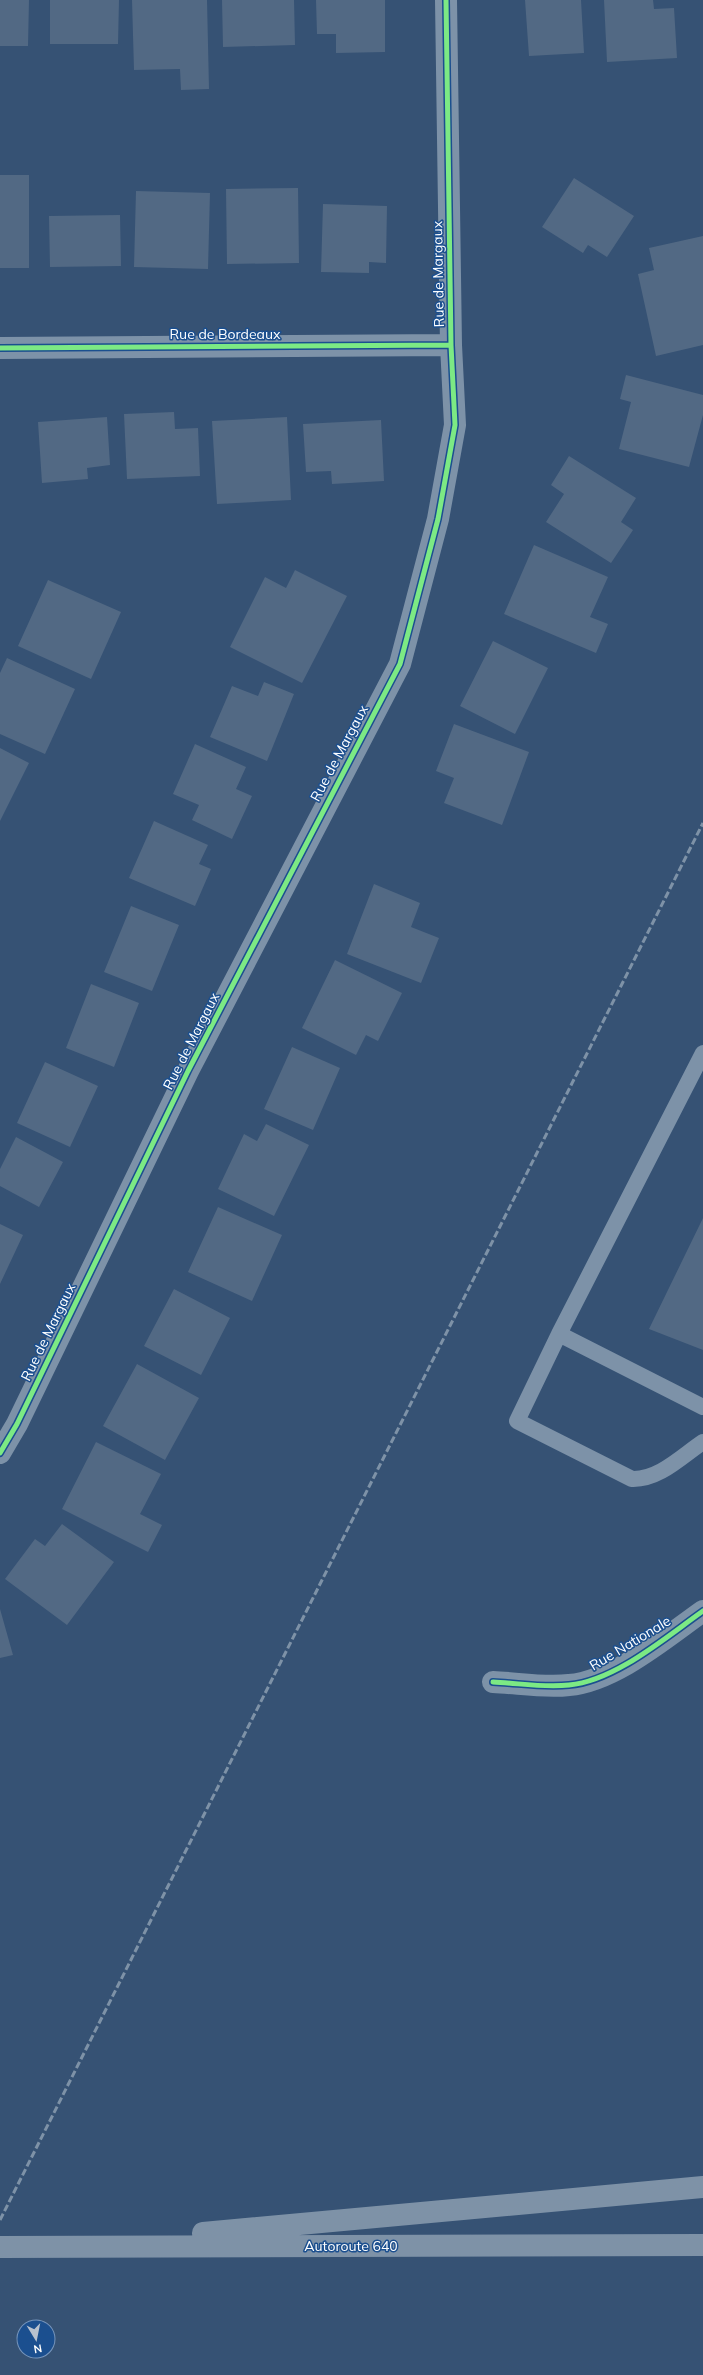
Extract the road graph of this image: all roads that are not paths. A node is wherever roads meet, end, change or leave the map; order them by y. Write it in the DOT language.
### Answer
graph roads {
  1 [pos="446,0"];
  2 [pos="451,345"];
  3 [pos="0,348"];
  4 [pos="703,1053"];
  5 [pos="560,1334"];
  6 [pos="703,1407"];
  7 [pos="703,1442"];
  8 [pos="0,1453"];
  9 [pos="703,1611"];
  10 [pos="493,1682"];
  11 [pos="703,2186"];
  12 [pos="703,2245"];
  13 [pos="62,2246"];
  14 [pos="0,2247"];
  1 -- 2 [label="street, Rue de Margaux"];
  2 -- 3 [label="street, Rue de Bordeaux"];
  2 -- 8 [label="street, Rue de Margaux"];
  4 -- 5 [label="lane"];
  5 -- 6 [label="lane"];
  5 -- 7 [label="lane"];
  9 -- 10 [label="street, Rue Nationale"];
  11 -- 13 [label="highway"];
  12 -- 13 [label="highway, Autoroute 640"];
  13 -- 14 [label="highway, Autoroute 640"];
}
